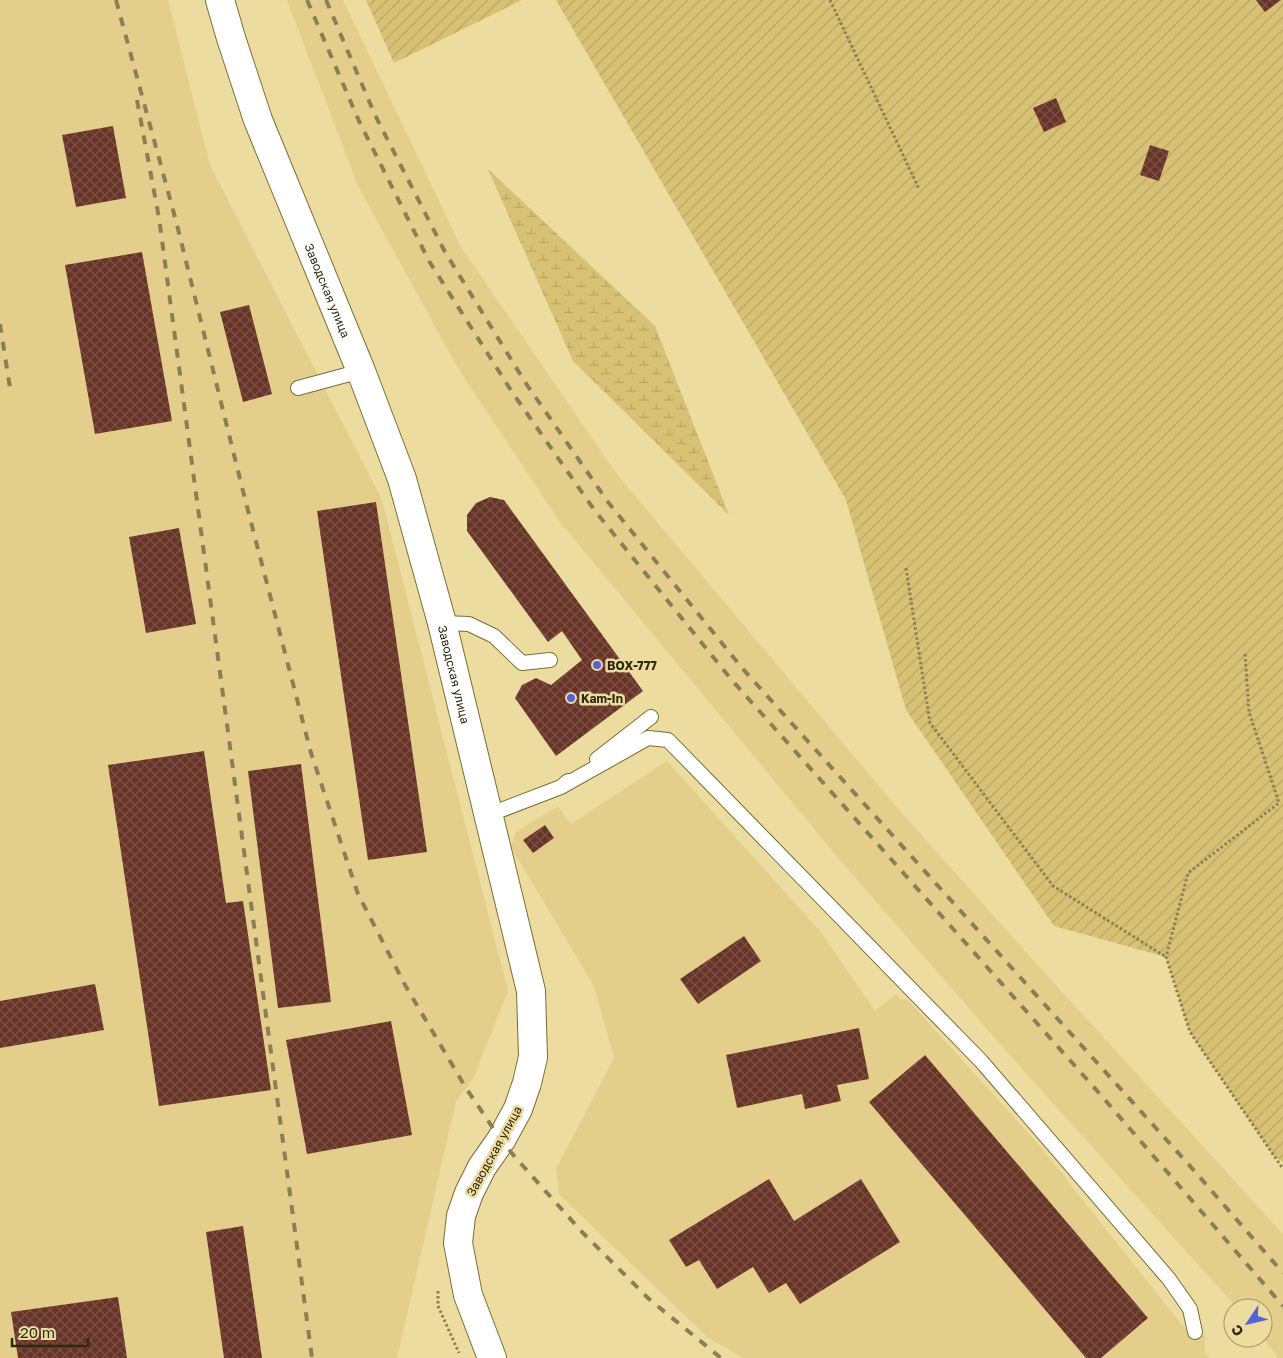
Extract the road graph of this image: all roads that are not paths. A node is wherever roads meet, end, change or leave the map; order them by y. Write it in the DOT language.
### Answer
graph roads {
  1 [pos="220,0"];
  2 [pos="361,372"];
  3 [pos="298,388"];
  4 [pos="442,623"];
  5 [pos="550,660"];
  6 [pos="651,717"];
  7 [pos="561,787"];
  8 [pos="488,814"];
  9 [pos="1195,1332"];
  10 [pos="487,1356"];
  1 -- 2 [label="main road, Заводская улица"];
  2 -- 3 [label="lane"];
  2 -- 4 [label="main road, Заводская улица"];
  4 -- 5 [label="lane"];
  4 -- 8 [label="main road, Заводская улица"];
  6 -- 7 [label="lane"];
  7 -- 8 [label="lane"];
  7 -- 9 [label="lane"];
  8 -- 10 [label="main road, Заводская улица"];
}
